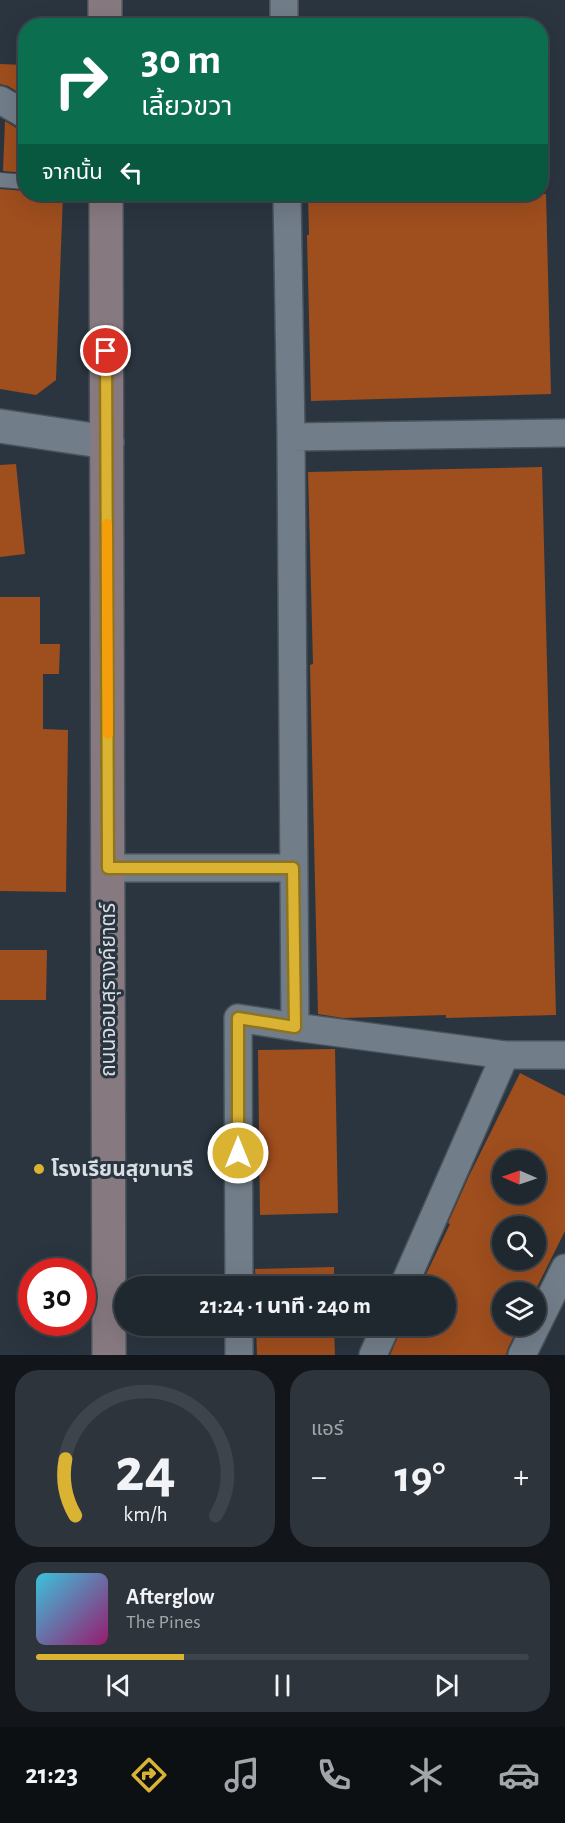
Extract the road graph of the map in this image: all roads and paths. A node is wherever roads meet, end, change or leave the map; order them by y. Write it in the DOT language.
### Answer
graph roads {
  1 [pos="105,0"];
  2 [pos="284,0"];
  3 [pos="105,18"];
  4 [pos="284,18"];
  5 [pos="0,100"];
  6 [pos="18,110"];
  7 [pos="0,180"];
  8 [pos="18,181"];
  9 [pos="106,201"];
  10 [pos="287,201"];
  11 [pos="0,426"];
  12 [pos="565,433"];
  13 [pos="291,437"];
  14 [pos="106,442"];
  15 [pos="108,868"];
  16 [pos="293,868"];
  17 [pos="295,1027"];
  18 [pos="505,1054"];
  19 [pos="565,1055"];
  20 [pos="565,1268"];
  21 [pos="239,1276"];
  22 [pos="408,1276"];
  23 [pos="239,1336"];
  24 [pos="382,1336"];
  25 [pos="109,1355"];
  26 [pos="239,1355"];
  27 [pos="373,1355"];
  28 [pos="522,1355"];
  1 -- 3 [label="main road"];
  2 -- 4 [label="street"];
  5 -- 6 [label="street"];
  7 -- 8 [label="lane"];
  9 -- 14 [label="main road, ถนนจอมสุรางค์ยาตร์"];
  10 -- 13 [label="street"];
  11 -- 14 [label="street"];
  12 -- 13 [label="street"];
  13 -- 16 [label="street"];
  14 -- 15 [label="main road, ถนนจอมสุรางค์ยาตร์"];
  15 -- 16 [label="street"];
  15 -- 25 [label="main road, ถนนจอมสุรางค์ยาตร์"];
  16 -- 17 [label="street"];
  17 -- 18 [label="street"];
  17 -- 21 [label="street"];
  18 -- 19 [label="street"];
  18 -- 22 [label="street"];
  20 -- 28 [label="street"];
  23 -- 26 [label="street"];
  24 -- 27 [label="street"];
}
